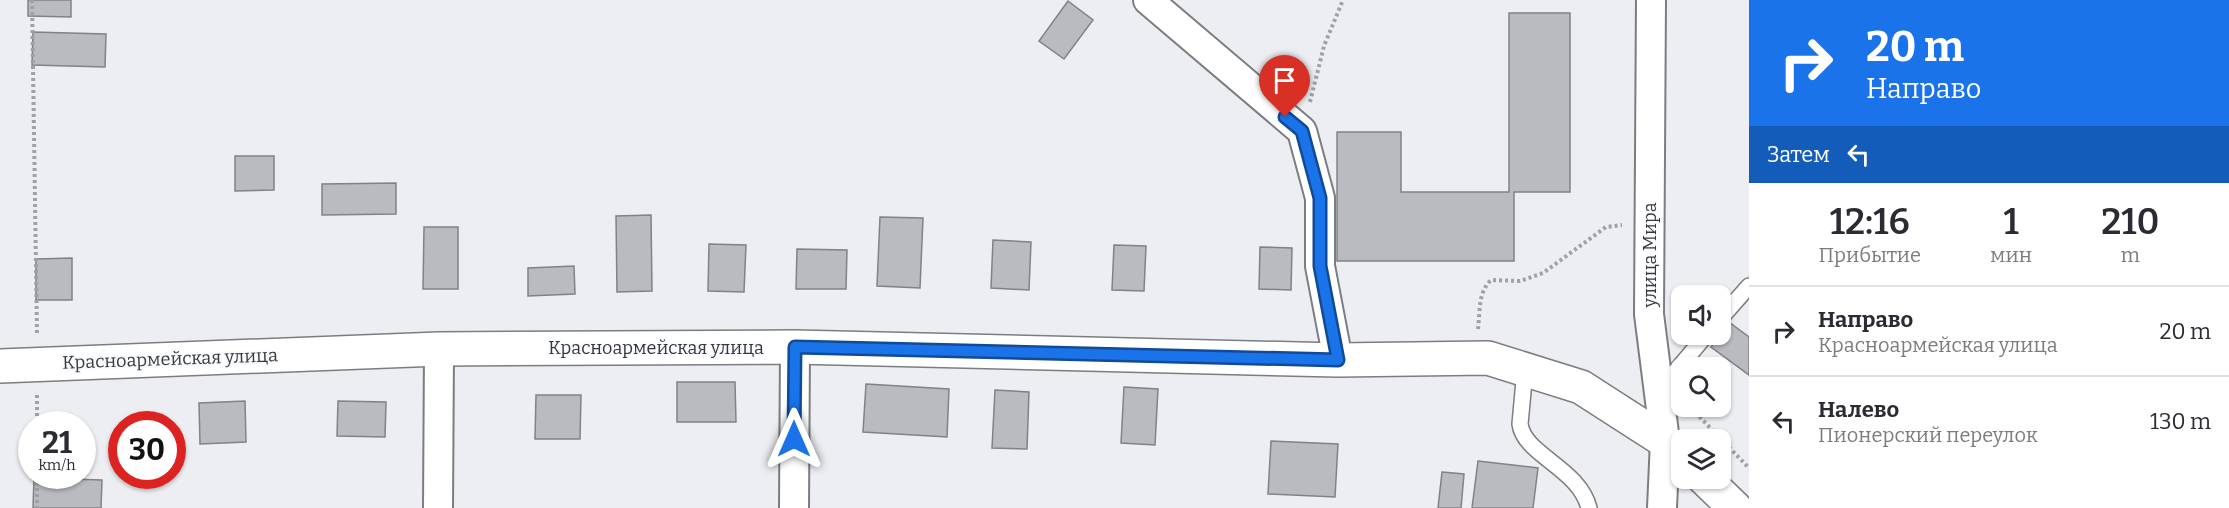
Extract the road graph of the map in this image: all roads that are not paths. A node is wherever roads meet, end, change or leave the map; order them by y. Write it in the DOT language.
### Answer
graph roads {
  1 [pos="1148,0"];
  2 [pos="1651,0"];
  3 [pos="1746,295"];
  4 [pos="1731,309"];
  5 [pos="1698,345"];
  6 [pos="795,347"];
  7 [pos="439,349"];
  8 [pos="1338,360"];
  9 [pos="0,366"];
  10 [pos="1525,370"];
  11 [pos="1659,391"];
  12 [pos="1671,441"];
  13 [pos="1671,448"];
  14 [pos="1671,460"];
  15 [pos="1715,489"];
  16 [pos="438,508"];
  17 [pos="794,508"];
  18 [pos="1589,508"];
  19 [pos="1662,508"];
  20 [pos="1735,508"];
  1 -- 8 [label="street"];
  2 -- 11 [label="street, улица Мира"];
  3 -- 4 [label="lane"];
  5 -- 11 [label="lane"];
  6 -- 7 [label="street, Красноармейская улица"];
  6 -- 8 [label="street, Красноармейская улица"];
  6 -- 17 [label="street"];
  7 -- 9 [label="street, Красноармейская улица"];
  7 -- 16 [label="street"];
  8 -- 10 [label="street, Красноармейская улица"];
  10 -- 13 [label="street, Красноармейская улица"];
  10 -- 18 [label="lane"];
  11 -- 12 [label="street, улица Мира"];
  14 -- 19 [label="street, улица Мира"];
  15 -- 20 [label="street"];
}
